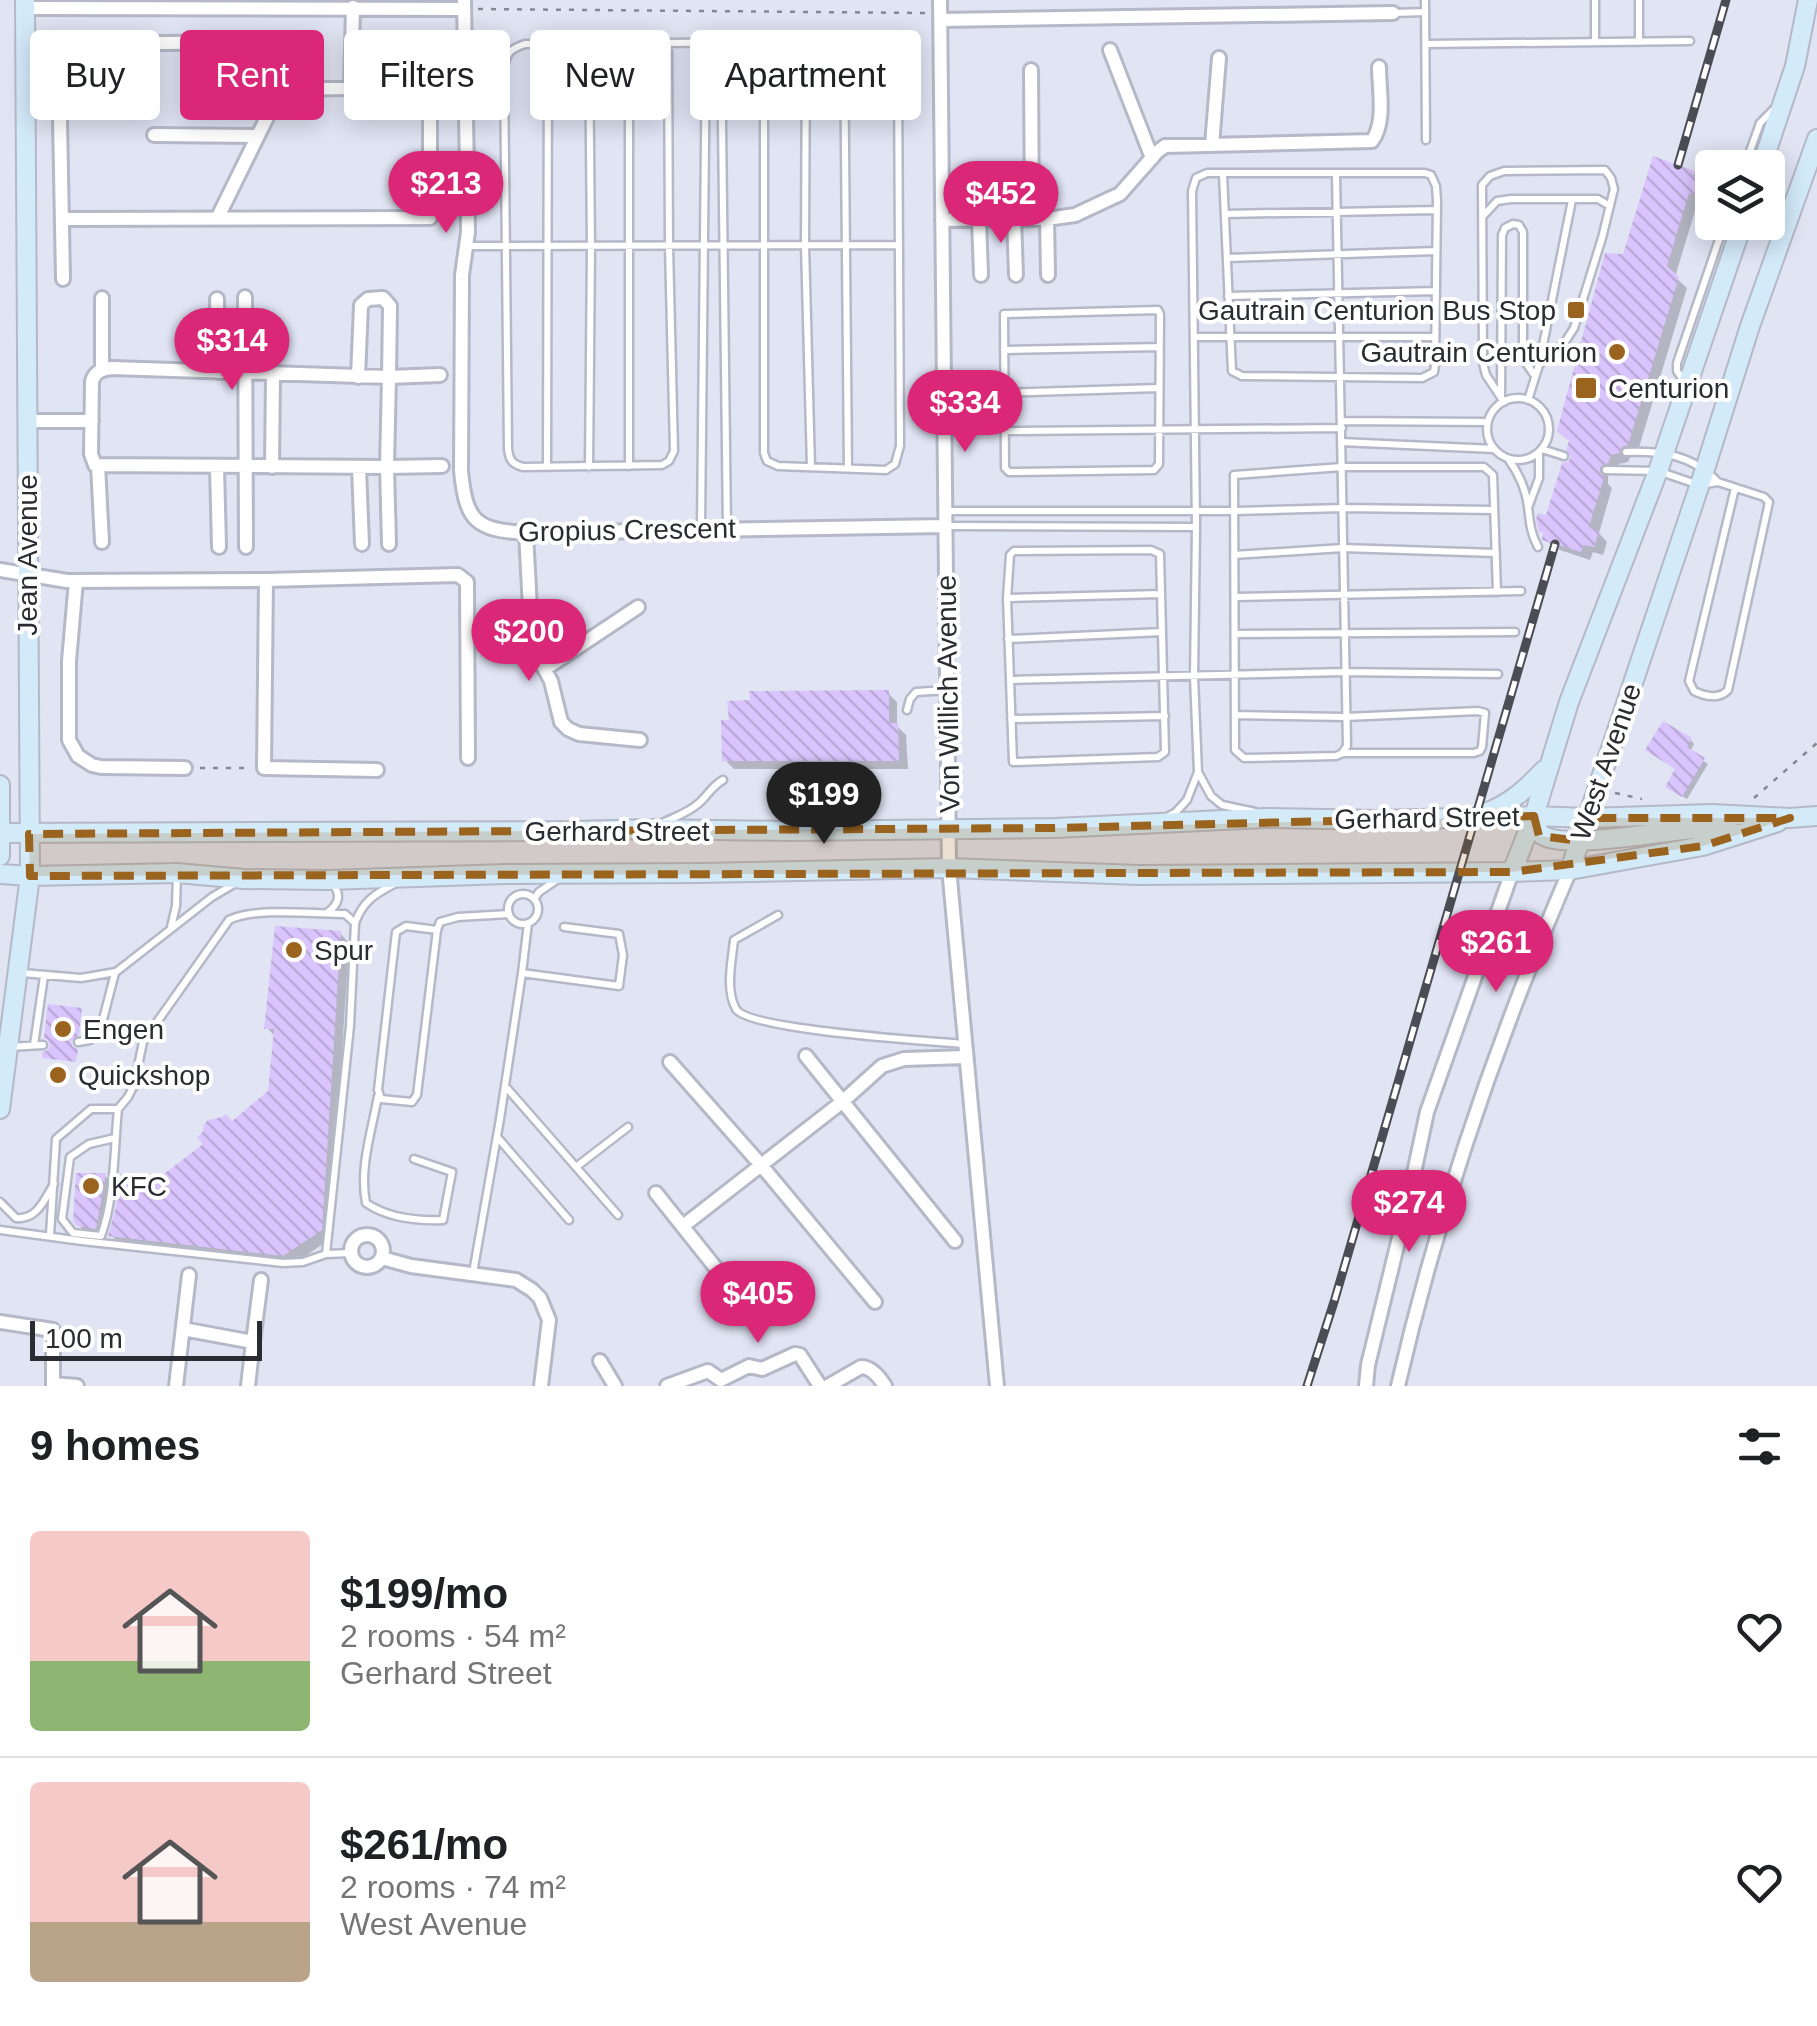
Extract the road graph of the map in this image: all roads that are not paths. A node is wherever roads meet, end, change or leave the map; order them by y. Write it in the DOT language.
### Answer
graph roads {
  1 [pos="1424,0"];
  2 [pos="1595,0"];
  3 [pos="1639,0"];
  4 [pos="1808,0"];
  5 [pos="25,4"];
  6 [pos="324,4"];
  7 [pos="464,4"];
  8 [pos="353,7"];
  9 [pos="941,11"];
  10 [pos="1394,12"];
  11 [pos="1425,12"];
  12 [pos="352,30"];
  13 [pos="1595,42"];
  14 [pos="1638,42"];
  15 [pos="1690,42"];
  16 [pos="180,43"];
  17 [pos="530,44"];
  18 [pos="1426,44"];
  19 [pos="1110,50"];
  20 [pos="1219,58"];
  21 [pos="1379,67"];
  22 [pos="1031,70"];
  23 [pos="344,88"];
  24 [pos="1784,99"];
  25 [pos="430,120"];
  26 [pos="547,120"];
  27 [pos="590,120"];
  28 [pos="628,120"];
  29 [pos="668,120"];
  30 [pos="705,120"];
  31 [pos="722,120"];
  32 [pos="765,120"];
  33 [pos="806,120"];
  34 [pos="844,120"];
  35 [pos="898,120"];
  36 [pos="154,135"];
  37 [pos="256,136"];
  38 [pos="1817,138"];
  39 [pos="1426,140"];
  40 [pos="1212,145"];
  41 [pos="1750,150"];
  42 [pos="1767,150"];
  43 [pos="1152,158"];
  44 [pos="430,162"];
  45 [pos="1223,174"];
  46 [pos="1336,175"];
  47 [pos="1572,200"];
  48 [pos="1610,206"];
  49 [pos="1436,210"];
  50 [pos="1336,211"];
  51 [pos="1224,214"];
  52 [pos="1483,216"];
  53 [pos="218,217"];
  54 [pos="1032,217"];
  55 [pos="430,218"];
  56 [pos="1014,218"];
  57 [pos="1047,218"];
  58 [pos="63,219"];
  59 [pos="979,219"];
  60 [pos="942,220"];
  61 [pos="1719,240"];
  62 [pos="1737,240"];
  63 [pos="899,244"];
  64 [pos="805,245"];
  65 [pos="845,245"];
  66 [pos="466,246"];
  67 [pos="766,246"];
  68 [pos="504,247"];
  69 [pos="546,247"];
  70 [pos="591,247"];
  71 [pos="628,247"];
  72 [pos="669,247"];
  73 [pos="704,247"];
  74 [pos="723,247"];
  75 [pos="1436,252"];
  76 [pos="1338,254"];
  77 [pos="1227,258"];
  78 [pos="981,275"];
  79 [pos="1048,275"];
  80 [pos="1016,276"];
  81 [pos="63,280"];
  82 [pos="1436,292"];
  83 [pos="1339,294"];
  84 [pos="1228,296"];
  85 [pos="245,297"];
  86 [pos="102,298"];
  87 [pos="217,299"];
  88 [pos="1340,335"];
  89 [pos="1230,336"];
  90 [pos="1435,336"];
  91 [pos="1195,337"];
  92 [pos="1159,347"];
  93 [pos="1004,350"];
  94 [pos="1539,364"];
  95 [pos="102,370"];
  96 [pos="218,372"];
  97 [pos="245,372"];
  98 [pos="273,374"];
  99 [pos="440,375"];
  100 [pos="358,376"];
  101 [pos="389,376"];
  102 [pos="1536,376"];
  103 [pos="1341,377"];
  104 [pos="1688,386"];
  105 [pos="1158,388"];
  106 [pos="1004,392"];
  107 [pos="1502,400"];
  108 [pos="1528,400"];
  109 [pos="92,421"];
  110 [pos="26,422"];
  111 [pos="1488,422"];
  112 [pos="1342,424"];
  113 [pos="1549,424"];
  114 [pos="1558,428"];
  115 [pos="1158,430"];
  116 [pos="1196,430"];
  117 [pos="1005,431"];
  118 [pos="1341,442"];
  119 [pos="1494,449"];
  120 [pos="1540,451"];
  121 [pos="1665,451"];
  122 [pos="1626,452"];
  123 [pos="1564,456"];
  124 [pos="1509,459"];
  125 [pos="98,466"];
  126 [pos="218,466"];
  127 [pos="245,466"];
  128 [pos="442,466"];
  129 [pos="629,466"];
  130 [pos="272,467"];
  131 [pos="387,467"];
  132 [pos="547,467"];
  133 [pos="589,467"];
  134 [pos="811,467"];
  135 [pos="1342,467"];
  136 [pos="359,468"];
  137 [pos="848,468"];
  138 [pos="1606,470"];
  139 [pos="1658,471"];
  140 [pos="1707,479"];
  141 [pos="1735,488"];
  142 [pos="1528,506"];
  143 [pos="1343,508"];
  144 [pos="1494,510"];
  145 [pos="945,511"];
  146 [pos="1196,511"];
  147 [pos="1234,511"];
  148 [pos="946,526"];
  149 [pos="1196,527"];
  150 [pos="700,529"];
  151 [pos="727,529"];
  152 [pos="526,534"];
  153 [pos="102,542"];
  154 [pos="362,544"];
  155 [pos="389,544"];
  156 [pos="246,547"];
  157 [pos="1538,547"];
  158 [pos="219,548"];
  159 [pos="1343,548"];
  160 [pos="1496,552"];
  161 [pos="1234,556"];
  162 [pos="0,570"];
  163 [pos="27,573"];
  164 [pos="266,580"];
  165 [pos="76,581"];
  166 [pos="1521,591"];
  167 [pos="1497,592"];
  168 [pos="1161,594"];
  169 [pos="1344,594"];
  170 [pos="1236,596"];
  171 [pos="1007,598"];
  172 [pos="638,606"];
  173 [pos="1162,632"];
  174 [pos="1344,632"];
  175 [pos="1514,632"];
  176 [pos="1235,634"];
  177 [pos="1008,639"];
  178 [pos="545,669"];
  179 [pos="1344,672"];
  180 [pos="1498,674"];
  181 [pos="1194,676"];
  182 [pos="1235,676"];
  183 [pos="1164,677"];
  184 [pos="1010,680"];
  185 [pos="947,690"];
  186 [pos="907,710"];
  187 [pos="1235,715"];
  188 [pos="1165,716"];
  189 [pos="1346,717"];
  190 [pos="1011,718"];
  191 [pos="640,740"];
  192 [pos="1343,753"];
  193 [pos="468,758"];
  194 [pos="1549,763"];
  195 [pos="185,768"];
  196 [pos="377,770"];
  197 [pos="1198,772"];
  198 [pos="723,780"];
  199 [pos="0,785"];
  200 [pos="1534,816"];
  201 [pos="1817,816"];
  202 [pos="1265,818"];
  203 [pos="1587,818"];
  204 [pos="1790,818"];
  205 [pos="1471,819"];
  206 [pos="1159,822"];
  207 [pos="949,828"];
  208 [pos="647,829"];
  209 [pos="0,833"];
  210 [pos="29,834"];
  211 [pos="1738,834"];
  212 [pos="1580,840"];
  213 [pos="0,857"];
  214 [pos="949,868"];
  215 [pos="1570,870"];
  216 [pos="568,872"];
  217 [pos="1512,872"];
  218 [pos="177,873"];
  219 [pos="0,874"];
  220 [pos="30,876"];
  221 [pos="404,878"];
  222 [pos="244,879"];
  223 [pos="330,880"];
  224 [pos="512,885"];
  225 [pos="534,899"];
  226 [pos="326,914"];
  227 [pos="509,914"];
  228 [pos="778,916"];
  229 [pos="355,923"];
  230 [pos="528,923"];
  231 [pos="564,927"];
  232 [pos="171,928"];
  233 [pos="437,930"];
  234 [pos="116,972"];
  235 [pos="18,973"];
  236 [pos="522,973"];
  237 [pos="44,976"];
  238 [pos="78,1042"];
  239 [pos="8,1048"];
  240 [pos="965,1051"];
  241 [pos="806,1056"];
  242 [pos="670,1062"];
  243 [pos="505,1086"];
  244 [pos="378,1094"];
  245 [pos="842,1102"];
  246 [pos="0,1109"];
  247 [pos="118,1109"];
  248 [pos="628,1127"];
  249 [pos="497,1136"];
  250 [pos="115,1138"];
  251 [pos="414,1159"];
  252 [pos="761,1165"];
  253 [pos="576,1168"];
  254 [pos="54,1183"];
  255 [pos="656,1193"];
  256 [pos="0,1202"];
  257 [pos="618,1216"];
  258 [pos="569,1220"];
  259 [pos="683,1226"];
  260 [pos="0,1230"];
  261 [pos="50,1235"];
  262 [pos="955,1240"];
  263 [pos="351,1253"];
  264 [pos="326,1254"];
  265 [pos="382,1258"];
  266 [pos="472,1274"];
  267 [pos="190,1275"];
  268 [pos="261,1280"];
  269 [pos="731,1287"];
  270 [pos="875,1302"];
  271 [pos="0,1322"];
  272 [pos="182,1329"];
  273 [pos="253,1342"];
  274 [pos="600,1361"];
  275 [pos="52,1385"];
  276 [pos="77,1386"];
  277 [pos="176,1386"];
  278 [pos="248,1386"];
  279 [pos="541,1386"];
  280 [pos="615,1386"];
  281 [pos="668,1386"];
  282 [pos="824,1386"];
  283 [pos="885,1386"];
  284 [pos="996,1386"];
  285 [pos="1366,1386"];
  286 [pos="1398,1386"];
  1 -- 11 [label="lane"];
  2 -- 13 [label="lane"];
  3 -- 14 [label="lane"];
  4 -- 24 [label="street"];
  5 -- 6 [label="street"];
  5 -- 110 [label="street, Jean Avenue"];
  6 -- 8 [label="street"];
  7 -- 8 [label="street"];
  7 -- 66 [label="street, Gropius Crescent"];
  8 -- 12 [label="street"];
  9 -- 10 [label="street"];
  9 -- 60 [label="street, Von Willich Avenue"];
  10 -- 11 [label="lane"];
  11 -- 18 [label="lane"];
  13 -- 14 [label="lane"];
  13 -- 18 [label="lane"];
  14 -- 15 [label="lane"];
  16 -- 58 [label="street"];
  17 -- 68 [label="lane"];
  18 -- 39 [label="lane"];
  19 -- 43 [label="street"];
  20 -- 40 [label="street"];
  21 -- 40 [label="street"];
  22 -- 54 [label="street"];
  23 -- 37 [label="street"];
  24 -- 41 [label="lane"];
  24 -- 42 [label="street"];
  25 -- 44 [label="street"];
  26 -- 69 [label="lane"];
  27 -- 70 [label="lane"];
  28 -- 71 [label="lane"];
  29 -- 72 [label="lane"];
  30 -- 73 [label="lane"];
  31 -- 74 [label="lane"];
  32 -- 67 [label="lane"];
  33 -- 64 [label="lane"];
  34 -- 65 [label="lane"];
  35 -- 63 [label="lane"];
  36 -- 37 [label="street"];
  37 -- 53 [label="street"];
  38 -- 140 [label="street, West Avenue"];
  40 -- 43 [label="street"];
  43 -- 57 [label="street"];
  45 -- 46 [label="lane"];
  45 -- 51 [label="lane"];
  45 -- 91 [label="lane"];
  46 -- 49 [label="lane"];
  46 -- 50 [label="lane"];
  47 -- 48 [label="lane"];
  47 -- 52 [label="lane"];
  47 -- 94 [label="lane"];
  48 -- 52 [label="lane"];
  48 -- 94 [label="lane"];
  49 -- 50 [label="lane"];
  49 -- 75 [label="lane"];
  50 -- 51 [label="lane"];
  50 -- 76 [label="lane"];
  51 -- 77 [label="lane"];
  52 -- 107 [label="lane"];
  53 -- 55 [label="street"];
  53 -- 58 [label="street"];
  54 -- 56 [label="street"];
  54 -- 57 [label="street"];
  56 -- 59 [label="street"];
  56 -- 80 [label="street"];
  57 -- 79 [label="street"];
  58 -- 81 [label="street"];
  59 -- 60 [label="street"];
  59 -- 78 [label="street"];
  60 -- 145 [label="street, Von Willich Avenue"];
  61 -- 104 [label="lane"];
  62 -- 104 [label="street, West Avenue"];
  63 -- 65 [label="lane"];
  63 -- 137 [label="lane"];
  64 -- 65 [label="lane"];
  64 -- 67 [label="lane"];
  64 -- 134 [label="lane"];
  65 -- 137 [label="lane"];
  66 -- 68 [label="lane"];
  66 -- 152 [label="street, Gropius Crescent"];
  67 -- 74 [label="lane"];
  67 -- 134 [label="lane"];
  68 -- 69 [label="lane"];
  68 -- 132 [label="lane"];
  69 -- 70 [label="lane"];
  69 -- 132 [label="lane"];
  70 -- 71 [label="lane"];
  70 -- 133 [label="lane"];
  71 -- 72 [label="lane"];
  71 -- 129 [label="lane"];
  72 -- 73 [label="lane"];
  72 -- 129 [label="lane"];
  73 -- 74 [label="lane"];
  73 -- 150 [label="lane"];
  74 -- 151 [label="lane"];
  75 -- 76 [label="lane"];
  75 -- 82 [label="lane"];
  76 -- 77 [label="lane"];
  76 -- 83 [label="lane"];
  77 -- 84 [label="lane"];
  82 -- 83 [label="lane"];
  82 -- 90 [label="lane"];
  83 -- 84 [label="lane"];
  83 -- 88 [label="lane"];
  84 -- 89 [label="lane"];
  85 -- 97 [label="street"];
  86 -- 95 [label="street"];
  87 -- 96 [label="street"];
  88 -- 89 [label="lane"];
  88 -- 90 [label="lane"];
  88 -- 103 [label="lane"];
  89 -- 91 [label="lane"];
  89 -- 103 [label="lane"];
  90 -- 103 [label="lane"];
  91 -- 116 [label="lane"];
  92 -- 93 [label="lane"];
  92 -- 93 [label="lane"];
  92 -- 105 [label="lane"];
  93 -- 106 [label="lane"];
  94 -- 102 [label="lane"];
  95 -- 96 [label="street"];
  95 -- 109 [label="street"];
  96 -- 97 [label="street"];
  97 -- 98 [label="street"];
  97 -- 127 [label="street"];
  98 -- 100 [label="street"];
  98 -- 130 [label="street"];
  99 -- 101 [label="street"];
  100 -- 101 [label="street"];
  100 -- 101 [label="street"];
  101 -- 131 [label="street"];
  102 -- 107 [label="lane"];
  102 -- 108 [label="lane"];
  103 -- 112 [label="lane"];
  104 -- 121 [label="street, West Avenue"];
  105 -- 106 [label="lane"];
  105 -- 115 [label="lane"];
  106 -- 117 [label="lane"];
  107 -- 108 [label="lane"];
  107 -- 111 [label="lane"];
  108 -- 113 [label="lane"];
  109 -- 110 [label="street"];
  109 -- 125 [label="street"];
  110 -- 163 [label="street, Jean Avenue"];
  111 -- 112 [label="lane"];
  111 -- 119 [label="lane"];
  112 -- 116 [label="lane"];
  112 -- 118 [label="lane"];
  113 -- 114 [label="lane"];
  113 -- 120 [label="lane"];
  115 -- 116 [label="lane"];
  115 -- 117 [label="lane"];
  115 -- 117 [label="lane"];
  116 -- 146 [label="lane"];
  118 -- 119 [label="lane"];
  118 -- 135 [label="lane"];
  119 -- 124 [label="lane"];
  120 -- 123 [label="lane"];
  120 -- 124 [label="lane"];
  120 -- 142 [label="lane"];
  121 -- 122 [label="lane"];
  121 -- 139 [label="street, West Avenue"];
  121 -- 140 [label="lane"];
  124 -- 142 [label="lane"];
  125 -- 126 [label="street"];
  125 -- 153 [label="street"];
  126 -- 127 [label="street"];
  126 -- 158 [label="street"];
  127 -- 130 [label="street"];
  127 -- 156 [label="street"];
  128 -- 131 [label="street"];
  129 -- 133 [label="lane"];
  130 -- 136 [label="street"];
  131 -- 136 [label="street"];
  131 -- 155 [label="street"];
  132 -- 133 [label="lane"];
  134 -- 137 [label="lane"];
  135 -- 143 [label="lane"];
  135 -- 144 [label="lane"];
  135 -- 147 [label="lane"];
  136 -- 154 [label="street"];
  138 -- 139 [label="lane"];
  139 -- 140 [label="lane"];
  139 -- 194 [label="street, West Avenue"];
  140 -- 141 [label="lane"];
  140 -- 203 [label="street, West Avenue"];
  141 -- 141 [label="lane"];
  142 -- 157 [label="lane"];
  143 -- 144 [label="lane"];
  143 -- 147 [label="lane"];
  143 -- 159 [label="lane"];
  144 -- 160 [label="lane"];
  145 -- 146 [label="lane"];
  145 -- 148 [label="street, Von Willich Avenue"];
  146 -- 147 [label="lane"];
  146 -- 149 [label="lane"];
  147 -- 161 [label="lane"];
  148 -- 149 [label="lane"];
  148 -- 151 [label="street, Gropius Crescent"];
  148 -- 185 [label="street, Von Willich Avenue"];
  149 -- 181 [label="lane"];
  150 -- 151 [label="street, Gropius Crescent"];
  150 -- 152 [label="street, Gropius Crescent"];
  152 -- 178 [label="street"];
  159 -- 160 [label="lane"];
  159 -- 161 [label="lane"];
  159 -- 169 [label="lane"];
  160 -- 167 [label="lane"];
  161 -- 170 [label="lane"];
  162 -- 163 [label="street"];
  163 -- 165 [label="street"];
  163 -- 210 [label="street, Jean Avenue"];
  164 -- 165 [label="street"];
  164 -- 193 [label="street"];
  164 -- 196 [label="street"];
  165 -- 195 [label="street"];
  166 -- 167 [label="lane"];
  167 -- 169 [label="lane"];
  168 -- 171 [label="lane"];
  168 -- 171 [label="lane"];
  168 -- 173 [label="lane"];
  169 -- 170 [label="lane"];
  169 -- 174 [label="lane"];
  170 -- 176 [label="lane"];
  171 -- 177 [label="lane"];
  172 -- 178 [label="street"];
  173 -- 177 [label="lane"];
  173 -- 183 [label="lane"];
  174 -- 175 [label="lane"];
  174 -- 176 [label="lane"];
  174 -- 179 [label="lane"];
  176 -- 182 [label="lane"];
  177 -- 184 [label="lane"];
  178 -- 191 [label="street"];
  179 -- 180 [label="lane"];
  179 -- 182 [label="lane"];
  179 -- 189 [label="lane"];
  181 -- 182 [label="lane"];
  181 -- 183 [label="lane"];
  181 -- 197 [label="lane"];
  182 -- 187 [label="lane"];
  183 -- 184 [label="lane"];
  183 -- 188 [label="lane"];
  184 -- 190 [label="lane"];
  185 -- 186 [label="lane"];
  185 -- 207 [label="street, Von Willich Avenue"];
  187 -- 189 [label="lane"];
  187 -- 192 [label="lane"];
  188 -- 190 [label="lane"];
  188 -- 190 [label="lane"];
  189 -- 192 [label="lane"];
  189 -- 192 [label="lane"];
  194 -- 200 [label="street, West Avenue"];
  194 -- 205 [label="street"];
  197 -- 202 [label="lane"];
  197 -- 206 [label="lane"];
  198 -- 208 [label="lane"];
  199 -- 209 [label="street"];
  200 -- 203 [label="street, Gerhard Street"];
  200 -- 205 [label="street, Gerhard Street"];
  200 -- 212 [label="street"];
  200 -- 217 [label="street, West Avenue"];
  201 -- 204 [label="street"];
  202 -- 205 [label="street, Gerhard Street"];
  202 -- 206 [label="street, Gerhard Street"];
  203 -- 204 [label="street, Gerhard Street"];
  203 -- 212 [label="street, West Avenue"];
  204 -- 211 [label="street, Gerhard Street"];
  206 -- 207 [label="street, Gerhard Street"];
  207 -- 208 [label="street, Gerhard Street"];
  207 -- 214 [label="street, Von Willich Avenue"];
  208 -- 210 [label="street, Gerhard Street"];
  209 -- 210 [label="street, Gerhard Street"];
  209 -- 213 [label="street"];
  210 -- 220 [label="street, Jean Avenue"];
  211 -- 212 [label="street"];
  211 -- 215 [label="street, Gerhard Street"];
  212 -- 215 [label="street, West Avenue"];
  213 -- 220 [label="street"];
  214 -- 216 [label="street, Gerhard Street"];
  214 -- 217 [label="street, Gerhard Street"];
  214 -- 240 [label="street, Von Willich Avenue"];
  215 -- 217 [label="street, Gerhard Street"];
  215 -- 286 [label="street, West Avenue"];
  216 -- 224 [label="street, Gerhard Street"];
  216 -- 225 [label="lane"];
  217 -- 285 [label="street, West Avenue"];
  218 -- 220 [label="street, Gerhard Street"];
  218 -- 222 [label="street, Gerhard Street"];
  218 -- 232 [label="lane"];
  219 -- 220 [label="street, Gerhard Street"];
  220 -- 235 [label="street, Jean Avenue"];
  221 -- 223 [label="street, Gerhard Street"];
  221 -- 224 [label="street, Gerhard Street"];
  221 -- 229 [label="lane"];
  222 -- 223 [label="street, Gerhard Street"];
  222 -- 232 [label="lane"];
  223 -- 226 [label="lane"];
  224 -- 225 [label="lane"];
  224 -- 227 [label="lane"];
  225 -- 230 [label="lane"];
  226 -- 229 [label="lane"];
  226 -- 247 [label="lane"];
  227 -- 230 [label="lane"];
  227 -- 233 [label="lane"];
  228 -- 240 [label="lane"];
  229 -- 264 [label="lane"];
  230 -- 236 [label="lane"];
  231 -- 236 [label="lane"];
  232 -- 234 [label="lane"];
  233 -- 244 [label="lane"];
  233 -- 244 [label="lane"];
  234 -- 237 [label="lane"];
  234 -- 238 [label="lane"];
  235 -- 237 [label="lane"];
  235 -- 239 [label="street, Jean Avenue"];
  236 -- 243 [label="lane"];
  237 -- 239 [label="lane"];
  239 -- 246 [label="street, Jean Avenue"];
  240 -- 245 [label="street"];
  240 -- 284 [label="street, Von Willich Avenue"];
  241 -- 245 [label="street"];
  242 -- 252 [label="street"];
  243 -- 249 [label="lane"];
  243 -- 253 [label="lane"];
  244 -- 251 [label="lane"];
  245 -- 252 [label="street"];
  245 -- 262 [label="street"];
  247 -- 250 [label="lane"];
  247 -- 254 [label="lane"];
  248 -- 253 [label="lane"];
  249 -- 258 [label="lane"];
  249 -- 266 [label="lane"];
  250 -- 250 [label="lane"];
  252 -- 259 [label="street"];
  252 -- 270 [label="street"];
  253 -- 257 [label="lane"];
  254 -- 256 [label="lane"];
  254 -- 261 [label="lane"];
  255 -- 259 [label="street"];
  259 -- 269 [label="street"];
  260 -- 261 [label="lane"];
  261 -- 264 [label="lane"];
  263 -- 264 [label="lane"];
  263 -- 265 [label="street"];
  263 -- 265 [label="street"];
  265 -- 266 [label="street"];
  266 -- 279 [label="street"];
  267 -- 272 [label="street"];
  268 -- 273 [label="street"];
  271 -- 275 [label="street"];
  272 -- 273 [label="street"];
  272 -- 277 [label="street"];
  273 -- 278 [label="street"];
  274 -- 280 [label="street"];
  275 -- 276 [label="street"];
  281 -- 282 [label="street"];
  282 -- 283 [label="street"];
}
